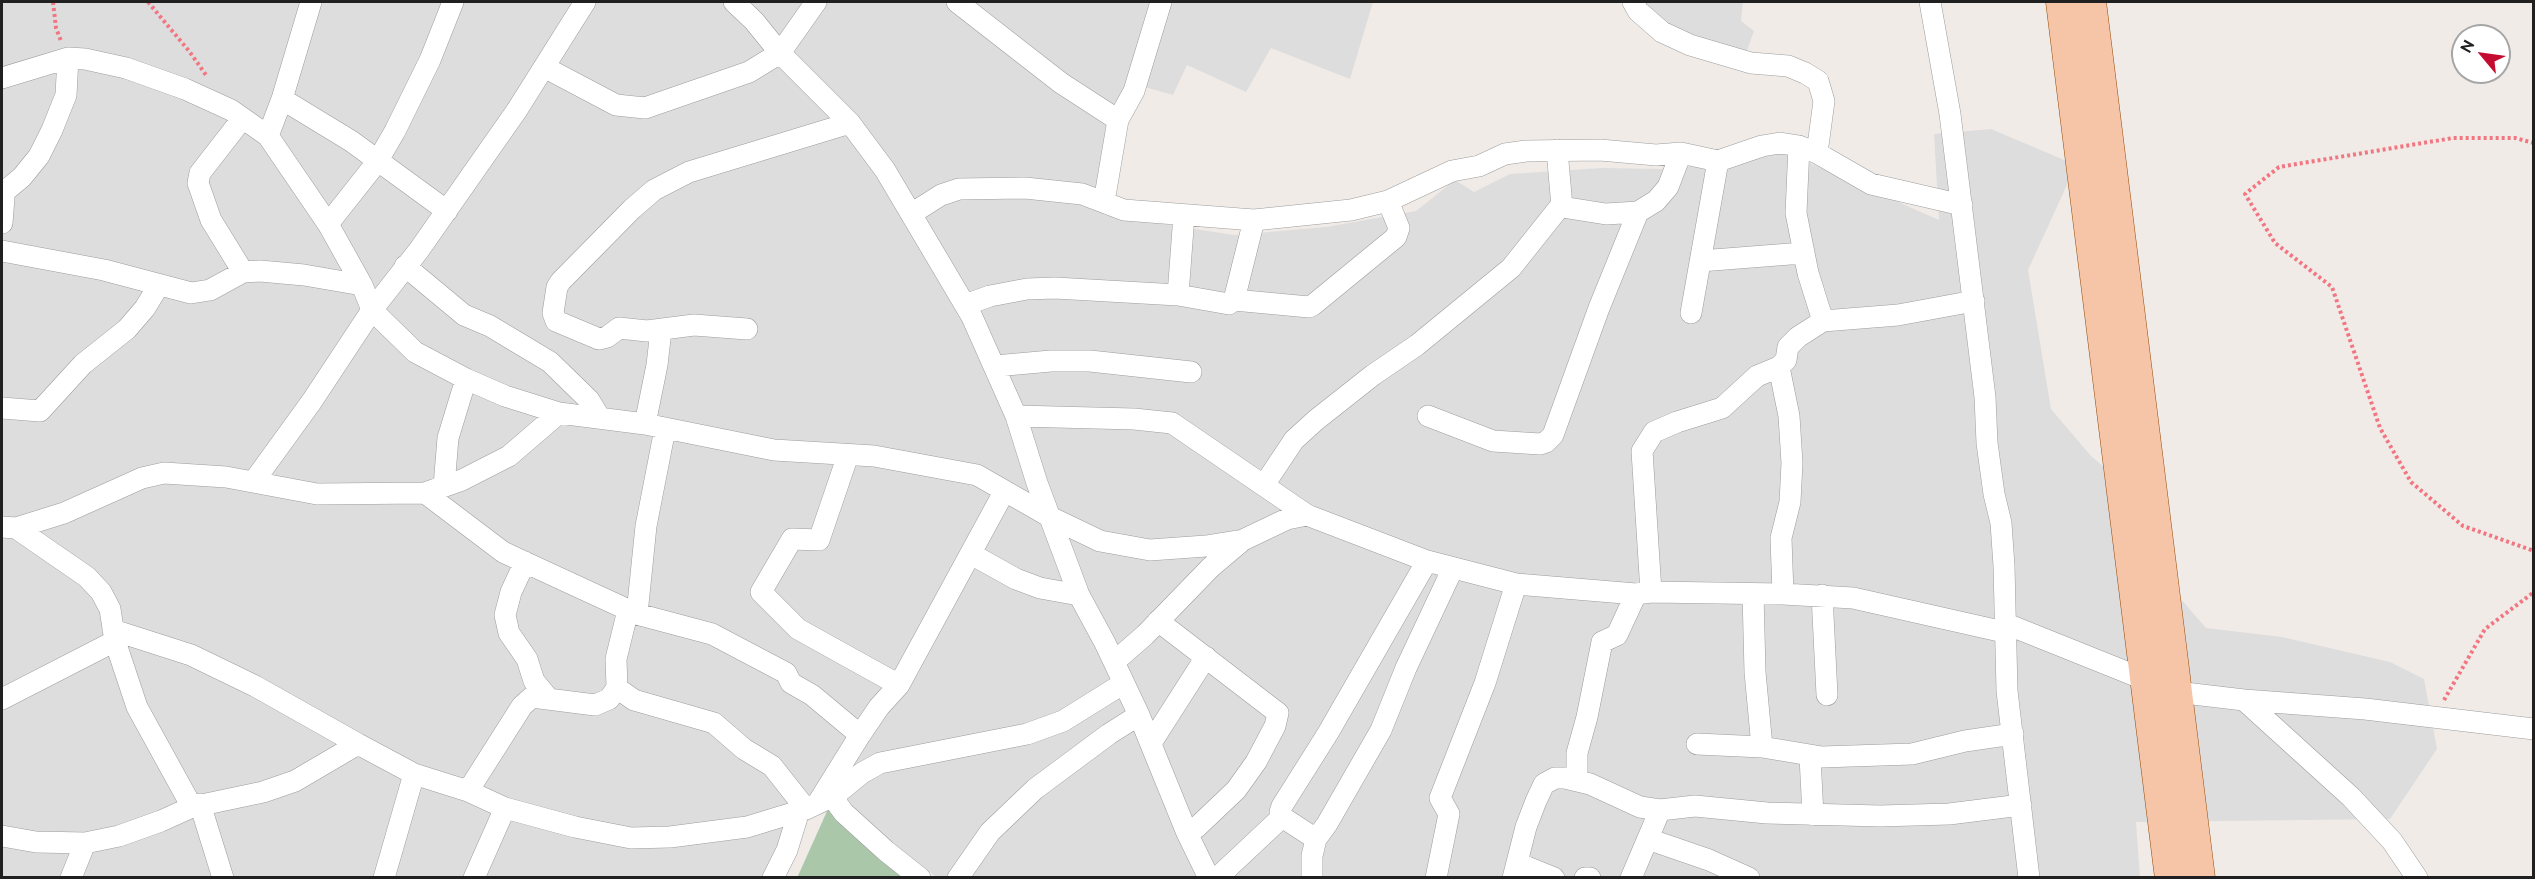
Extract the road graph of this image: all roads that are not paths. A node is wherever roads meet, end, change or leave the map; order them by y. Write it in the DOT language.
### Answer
graph roads {
  1 [pos="311,2"];
  2 [pos="453,2"];
  3 [pos="585,2"];
  4 [pos="734,2"];
  5 [pos="816,2"];
  6 [pos="957,2"];
  7 [pos="1161,2"];
  8 [pos="1633,2"];
  9 [pos="1930,2"];
  10 [pos="2062,2"];
  11 [pos="2090,2"];
  12 [pos="980,9"];
  13 [pos="780,53"];
  14 [pos="68,58"];
  15 [pos="544,67"];
  16 [pos="2,78"];
  17 [pos="282,99"];
  18 [pos="243,118"];
  19 [pos="1118,120"];
  20 [pos="850,123"];
  21 [pos="268,136"];
  22 [pos="1808,149"];
  23 [pos="1557,150"];
  24 [pos="1681,153"];
  25 [pos="1718,161"];
  26 [pos="377,162"];
  27 [pos="2,192"];
  28 [pos="1388,201"];
  29 [pos="1104,202"];
  30 [pos="1962,205"];
  31 [pos="1562,207"];
  32 [pos="447,211"];
  33 [pos="1638,212"];
  34 [pos="910,214"];
  35 [pos="1184,215"];
  36 [pos="1254,220"];
  37 [pos="2,223"];
  38 [pos="328,224"];
  39 [pos="2,251"];
  40 [pos="1803,253"];
  41 [pos="1700,261"];
  42 [pos="405,266"];
  43 [pos="243,272"];
  44 [pos="159,285"];
  45 [pos="362,285"];
  46 [pos="1178,295"];
  47 [pos="1234,300"];
  48 [pos="1974,301"];
  49 [pos="965,305"];
  50 [pos="372,310"];
  51 [pos="1690,313"];
  52 [pos="1823,321"];
  53 [pos="747,329"];
  54 [pos="661,330"];
  55 [pos="995,366"];
  56 [pos="1779,368"];
  57 [pos="1191,372"];
  58 [pos="466,379"];
  59 [pos="2,408"];
  60 [pos="559,413"];
  61 [pos="1016,416"];
  62 [pos="1428,416"];
  63 [pos="600,418"];
  64 [pos="655,426"];
  65 [pos="848,455"];
  66 [pos="254,481"];
  67 [pos="1264,485"];
  68 [pos="434,489"];
  69 [pos="1004,492"];
  70 [pos="1307,514"];
  71 [pos="1052,518"];
  72 [pos="9,527"];
  73 [pos="1243,540"];
  74 [pos="971,554"];
  75 [pos="1427,561"];
  76 [pos="525,562"];
  77 [pos="1453,568"];
  78 [pos="1516,584"];
  79 [pos="1643,593"];
  80 [pos="1753,594"];
  81 [pos="1783,594"];
  82 [pos="1079,595"];
  83 [pos="1822,595"];
  84 [pos="633,612"];
  85 [pos="1158,621"];
  86 [pos="2004,628"];
  87 [pos="114,635"];
  88 [pos="1206,657"];
  89 [pos="1114,662"];
  90 [pos="2147,681"];
  91 [pos="1124,683"];
  92 [pos="899,685"];
  93 [pos="616,688"];
  94 [pos="2176,692"];
  95 [pos="1827,695"];
  96 [pos="548,698"];
  97 [pos="2,699"];
  98 [pos="2244,700"];
  99 [pos="1139,715"];
  100 [pos="2534,729"];
  101 [pos="2013,734"];
  102 [pos="860,735"];
  103 [pos="1151,743"];
  104 [pos="358,744"];
  105 [pos="1696,744"];
  106 [pos="1762,747"];
  107 [pos="1810,757"];
  108 [pos="414,774"];
  109 [pos="1577,781"];
  110 [pos="468,791"];
  111 [pos="196,805"];
  112 [pos="814,805"];
  113 [pos="2021,806"];
  114 [pos="505,808"];
  115 [pos="1660,810"];
  116 [pos="1812,814"];
  117 [pos="1282,817"];
  118 [pos="1187,833"];
  119 [pos="2,836"];
  120 [pos="1316,839"];
  121 [pos="1648,839"];
  122 [pos="85,843"];
  123 [pos="1515,870"];
  124 [pos="221,877"];
  125 [pos="71,878"];
  126 [pos="384,878"];
  127 [pos="474,878"];
  128 [pos="773,878"];
  129 [pos="920,878"];
  130 [pos="958,878"];
  131 [pos="1209,878"];
  132 [pos="1217,878"];
  133 [pos="1312,878"];
  134 [pos="1436,878"];
  135 [pos="1554,878"];
  136 [pos="1585,878"];
  137 [pos="1590,878"];
  138 [pos="1631,878"];
  139 [pos="1749,878"];
  140 [pos="2029,878"];
  141 [pos="2171,878"];
  142 [pos="2199,878"];
  143 [pos="2417,878"];
  1 -- 17 [label="street"];
  2 -- 26 [label="street"];
  3 -- 15 [label="street"];
  4 -- 13 [label="street"];
  5 -- 13 [label="street"];
  6 -- 12 [label="street"];
  7 -- 19 [label="street"];
  8 -- 22 [label="street"];
  9 -- 30 [label="street"];
  10 -- 90 [label="main road"];
  11 -- 94 [label="main road"];
  12 -- 19 [label="street"];
  13 -- 15 [label="street"];
  13 -- 20 [label="street"];
  14 -- 16 [label="street"];
  14 -- 18 [label="street"];
  14 -- 27 [label="street"];
  15 -- 32 [label="street"];
  17 -- 21 [label="street"];
  17 -- 26 [label="street"];
  18 -- 21 [label="street"];
  18 -- 43 [label="street"];
  19 -- 29 [label="street"];
  20 -- 34 [label="street"];
  20 -- 54 [label="street"];
  21 -- 38 [label="street"];
  22 -- 25 [label="street"];
  22 -- 30 [label="street"];
  22 -- 40 [label="street"];
  23 -- 24 [label="street"];
  23 -- 28 [label="street"];
  23 -- 31 [label="street"];
  24 -- 25 [label="street"];
  24 -- 33 [label="street"];
  25 -- 41 [label="street"];
  26 -- 32 [label="street"];
  26 -- 38 [label="street"];
  27 -- 37 [label="street"];
  28 -- 36 [label="street"];
  28 -- 47 [label="street"];
  29 -- 34 [label="street"];
  29 -- 35 [label="street"];
  30 -- 48 [label="street"];
  31 -- 33 [label="street"];
  31 -- 67 [label="street"];
  32 -- 42 [label="street"];
  33 -- 62 [label="street"];
  34 -- 49 [label="street"];
  35 -- 36 [label="street"];
  35 -- 46 [label="street"];
  36 -- 47 [label="street"];
  38 -- 45 [label="street"];
  39 -- 44 [label="street"];
  40 -- 41 [label="street"];
  40 -- 52 [label="street"];
  41 -- 51 [label="street"];
  42 -- 50 [label="street"];
  42 -- 63 [label="street"];
  43 -- 44 [label="street"];
  43 -- 45 [label="street"];
  44 -- 59 [label="street"];
  45 -- 50 [label="street"];
  46 -- 47 [label="street"];
  46 -- 49 [label="street"];
  48 -- 52 [label="street"];
  48 -- 86 [label="street"];
  49 -- 55 [label="street"];
  50 -- 58 [label="street"];
  50 -- 66 [label="street"];
  52 -- 56 [label="street"];
  53 -- 54 [label="street"];
  54 -- 64 [label="street"];
  55 -- 57 [label="street"];
  55 -- 61 [label="street"];
  56 -- 79 [label="street"];
  56 -- 81 [label="street"];
  58 -- 60 [label="street"];
  58 -- 68 [label="street"];
  60 -- 63 [label="street"];
  60 -- 68 [label="street"];
  61 -- 67 [label="street"];
  61 -- 71 [label="street"];
  63 -- 64 [label="street"];
  64 -- 65 [label="street"];
  64 -- 84 [label="street"];
  65 -- 69 [label="street"];
  65 -- 92 [label="street"];
  66 -- 68 [label="street"];
  66 -- 72 [label="street"];
  67 -- 70 [label="street"];
  68 -- 76 [label="street"];
  69 -- 71 [label="street"];
  69 -- 74 [label="street"];
  70 -- 73 [label="street"];
  70 -- 75 [label="street"];
  71 -- 73 [label="street"];
  71 -- 82 [label="street"];
  72 -- 87 [label="street"];
  73 -- 85 [label="street"];
  74 -- 82 [label="street"];
  74 -- 92 [label="street"];
  75 -- 77 [label="street"];
  75 -- 117 [label="street"];
  76 -- 84 [label="street"];
  76 -- 96 [label="street"];
  77 -- 78 [label="street"];
  77 -- 120 [label="street"];
  78 -- 79 [label="street"];
  78 -- 134 [label="street"];
  79 -- 80 [label="street"];
  79 -- 109 [label="street"];
  80 -- 81 [label="street"];
  80 -- 106 [label="street"];
  81 -- 83 [label="street"];
  82 -- 89 [label="street"];
  83 -- 86 [label="street"];
  83 -- 95 [label="street"];
  84 -- 93 [label="street"];
  84 -- 102 [label="street"];
  85 -- 88 [label="street"];
  85 -- 89 [label="street"];
  86 -- 90 [label="street"];
  86 -- 101 [label="street"];
  87 -- 97 [label="street"];
  87 -- 104 [label="street"];
  87 -- 111 [label="street"];
  88 -- 103 [label="street"];
  88 -- 118 [label="street"];
  89 -- 91 [label="street"];
  90 -- 94 [label="street"];
  90 -- 141 [label="main road"];
  91 -- 99 [label="street"];
  91 -- 112 [label="street"];
  92 -- 102 [label="street"];
  93 -- 96 [label="street"];
  93 -- 112 [label="street"];
  94 -- 98 [label="street"];
  94 -- 142 [label="main road"];
  96 -- 110 [label="street"];
  98 -- 100 [label="street"];
  98 -- 143 [label="street"];
  99 -- 103 [label="street"];
  99 -- 130 [label="street"];
  101 -- 107 [label="street"];
  101 -- 113 [label="street"];
  102 -- 112 [label="street"];
  103 -- 118 [label="street"];
  104 -- 108 [label="street"];
  104 -- 111 [label="street"];
  105 -- 106 [label="street"];
  106 -- 107 [label="street"];
  107 -- 116 [label="street"];
  108 -- 110 [label="street"];
  108 -- 126 [label="street"];
  109 -- 115 [label="street"];
  109 -- 123 [label="street"];
  110 -- 114 [label="street"];
  111 -- 122 [label="street"];
  111 -- 124 [label="street"];
  112 -- 114 [label="street"];
  112 -- 128 [label="street"];
  112 -- 129 [label="street"];
  113 -- 116 [label="street"];
  113 -- 140 [label="street"];
  114 -- 127 [label="street"];
  115 -- 116 [label="street"];
  115 -- 121 [label="street"];
  117 -- 120 [label="street"];
  117 -- 132 [label="street"];
  118 -- 131 [label="street"];
  119 -- 122 [label="street"];
  120 -- 133 [label="street"];
  121 -- 138 [label="street"];
  121 -- 139 [label="street"];
  122 -- 125 [label="street"];
  123 -- 135 [label="street"];
  136 -- 137 [label="street"];
}
